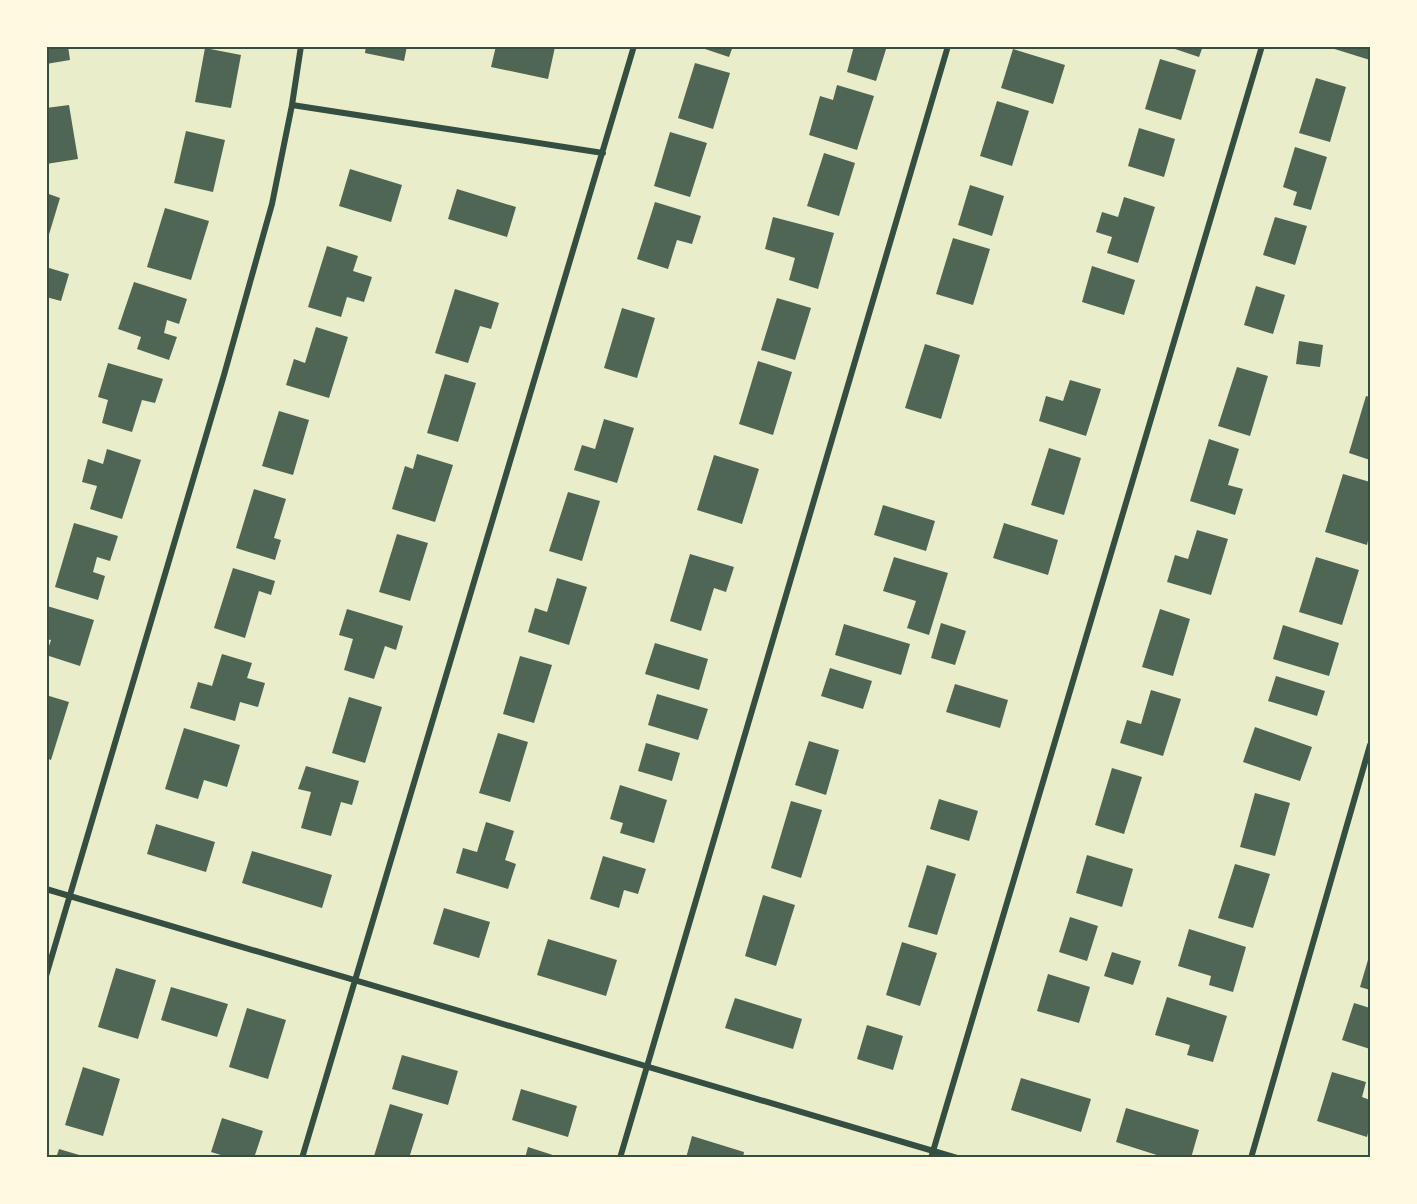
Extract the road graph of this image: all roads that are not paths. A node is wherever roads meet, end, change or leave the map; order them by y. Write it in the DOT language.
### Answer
graph roads {
  1 [pos="301,46"];
  2 [pos="634,46"];
  3 [pos="948,46"];
  4 [pos="1262,46"];
  5 [pos="292,105"];
  6 [pos="603,153"];
  7 [pos="1371,745"];
  8 [pos="46,889"];
  9 [pos="70,896"];
  10 [pos="46,976"];
  11 [pos="355,980"];
  12 [pos="647,1066"];
  13 [pos="932,1154"];
  14 [pos="302,1158"];
  15 [pos="620,1158"];
  16 [pos="957,1158"];
  17 [pos="1251,1158"];
  1 -- 5 [label="street"];
  2 -- 6 [label="street"];
  3 -- 12 [label="street"];
  4 -- 13 [label="street"];
  5 -- 6 [label="street"];
  5 -- 9 [label="street"];
  6 -- 11 [label="street"];
  7 -- 17 [label="street"];
  8 -- 9 [label="street"];
  9 -- 10 [label="street"];
  9 -- 11 [label="street"];
  11 -- 12 [label="street"];
  11 -- 14 [label="street"];
  12 -- 13 [label="street"];
  12 -- 15 [label="street"];
  13 -- 16 [label="street"];
}
